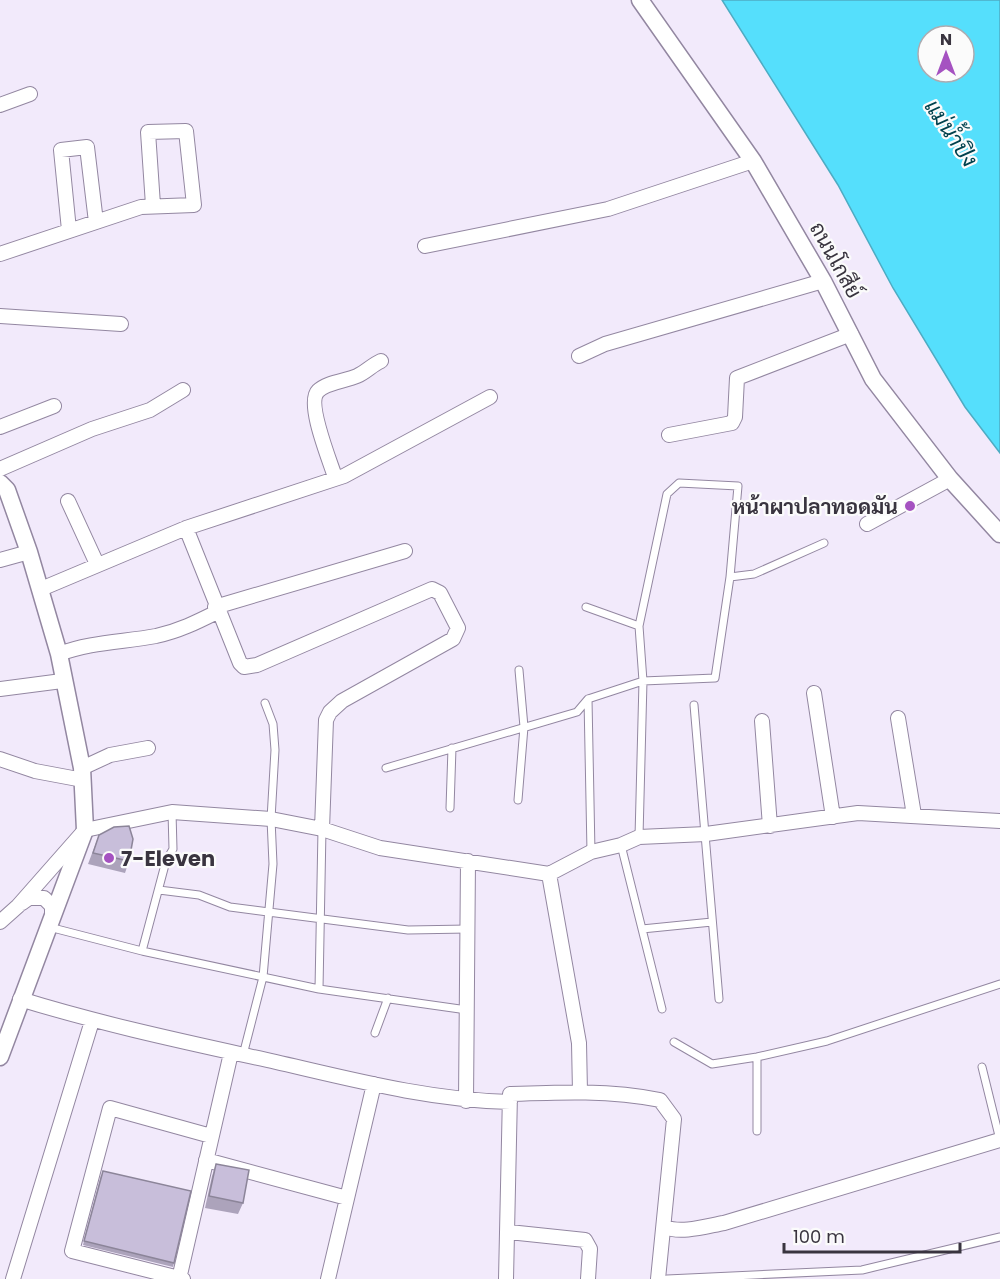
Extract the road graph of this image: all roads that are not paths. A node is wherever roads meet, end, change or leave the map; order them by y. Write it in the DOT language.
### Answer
graph roads {
  1 [pos="640,0"];
  2 [pos="30,94"];
  3 [pos="0,105"];
  4 [pos="753,161"];
  5 [pos="153,205"];
  6 [pos="96,222"];
  7 [pos="69,230"];
  8 [pos="425,246"];
  9 [pos="0,254"];
  10 [pos="823,281"];
  11 [pos="0,316"];
  12 [pos="121,324"];
  13 [pos="850,334"];
  14 [pos="579,356"];
  15 [pos="381,361"];
  16 [pos="183,390"];
  17 [pos="490,397"];
  18 [pos="54,406"];
  19 [pos="0,427"];
  20 [pos="669,435"];
  21 [pos="0,469"];
  22 [pos="335,477"];
  23 [pos="950,479"];
  24 [pos="2,489"];
  25 [pos="68,501"];
  26 [pos="867,524"];
  27 [pos="186,528"];
  28 [pos="1000,534"];
  29 [pos="824,543"];
  30 [pos="405,551"];
  31 [pos="29,552"];
  32 [pos="0,560"];
  33 [pos="97,564"];
  34 [pos="730,577"];
  35 [pos="41,589"];
  36 [pos="586,607"];
  37 [pos="216,609"];
  38 [pos="639,626"];
  39 [pos="59,654"];
  40 [pos="519,670"];
  41 [pos="63,681"];
  42 [pos="643,681"];
  43 [pos="0,689"];
  44 [pos="814,693"];
  45 [pos="588,699"];
  46 [pos="265,703"];
  47 [pos="694,705"];
  48 [pos="898,718"];
  49 [pos="762,721"];
  50 [pos="524,727"];
  51 [pos="148,748"];
  52 [pos="452,748"];
  53 [pos="0,759"];
  54 [pos="386,768"];
  55 [pos="82,774"];
  56 [pos="518,800"];
  57 [pos="450,808"];
  58 [pos="172,812"];
  59 [pos="914,815"];
  60 [pos="833,817"];
  61 [pos="271,819"];
  62 [pos="1000,821"];
  63 [pos="770,826"];
  64 [pos="322,829"];
  65 [pos="85,830"];
  66 [pos="706,834"];
  67 [pos="639,837"];
  68 [pos="621,845"];
  69 [pos="591,852"];
  70 [pos="468,861"];
  71 [pos="549,874"];
  72 [pos="159,890"];
  73 [pos="18,906"];
  74 [pos="270,911"];
  75 [pos="322,918"];
  76 [pos="50,920"];
  77 [pos="0,922"];
  78 [pos="712,922"];
  79 [pos="468,929"];
  80 [pos="642,929"];
  81 [pos="142,951"];
  82 [pos="263,977"];
  83 [pos="1000,984"];
  84 [pos="319,989"];
  85 [pos="388,998"];
  86 [pos="20,999"];
  87 [pos="719,999"];
  88 [pos="662,1009"];
  89 [pos="467,1010"];
  90 [pos="92,1021"];
  91 [pos="375,1033"];
  92 [pos="674,1042"];
  93 [pos="237,1054"];
  94 [pos="0,1057"];
  95 [pos="758,1057"];
  96 [pos="982,1067"];
  97 [pos="374,1084"];
  98 [pos="580,1092"];
  99 [pos="466,1101"];
  100 [pos="510,1102"];
  101 [pos="757,1131"];
  102 [pos="211,1136"];
  103 [pos="1000,1140"];
  104 [pos="206,1160"];
  105 [pos="347,1198"];
  106 [pos="666,1227"];
  107 [pos="509,1232"];
  108 [pos="1000,1238"];
  109 [pos="13,1279"];
  110 [pos="180,1279"];
  111 [pos="328,1279"];
  112 [pos="506,1279"];
  113 [pos="588,1279"];
  114 [pos="658,1279"];
  115 [pos="667,1279"];
  1 -- 4 [label="street, ถนนโกสีย์"];
  2 -- 3 [label="street"];
  4 -- 8 [label="street"];
  4 -- 10 [label="street, ถนนโกสีย์"];
  5 -- 5 [label="street"];
  5 -- 6 [label="street"];
  6 -- 7 [label="street"];
  6 -- 7 [label="street"];
  7 -- 9 [label="street"];
  10 -- 13 [label="street, ถนนโกสีย์"];
  10 -- 14 [label="street"];
  11 -- 12 [label="street"];
  13 -- 20 [label="street"];
  13 -- 23 [label="street, ถนนโกสีย์"];
  15 -- 22 [label="street"];
  16 -- 21 [label="street"];
  17 -- 22 [label="street"];
  18 -- 19 [label="street"];
  22 -- 27 [label="street"];
  23 -- 26 [label="street"];
  23 -- 28 [label="street, ถนนโกสีย์"];
  24 -- 31 [label="street"];
  25 -- 33 [label="street"];
  27 -- 33 [label="street"];
  27 -- 37 [label="street"];
  29 -- 34 [label="lane"];
  30 -- 37 [label="street"];
  31 -- 32 [label="street"];
  31 -- 35 [label="street"];
  33 -- 35 [label="street"];
  34 -- 38 [label="lane"];
  34 -- 42 [label="lane"];
  35 -- 39 [label="street"];
  36 -- 38 [label="lane"];
  37 -- 39 [label="street"];
  37 -- 64 [label="street"];
  38 -- 42 [label="lane"];
  39 -- 41 [label="street"];
  40 -- 50 [label="lane"];
  41 -- 43 [label="street"];
  41 -- 55 [label="street"];
  42 -- 45 [label="lane"];
  42 -- 67 [label="lane"];
  44 -- 60 [label="street"];
  45 -- 50 [label="lane"];
  45 -- 69 [label="lane"];
  46 -- 61 [label="lane"];
  47 -- 66 [label="lane"];
  48 -- 59 [label="street"];
  49 -- 63 [label="street"];
  50 -- 52 [label="lane"];
  50 -- 56 [label="lane"];
  51 -- 55 [label="street"];
  52 -- 54 [label="lane"];
  52 -- 57 [label="lane"];
  53 -- 55 [label="street"];
  55 -- 65 [label="street"];
  58 -- 61 [label="street"];
  58 -- 65 [label="street"];
  58 -- 72 [label="lane"];
  59 -- 60 [label="street"];
  59 -- 62 [label="street"];
  60 -- 63 [label="street"];
  61 -- 64 [label="street"];
  61 -- 74 [label="lane"];
  63 -- 66 [label="street"];
  64 -- 70 [label="street"];
  64 -- 75 [label="lane"];
  65 -- 73 [label="street"];
  65 -- 76 [label="street"];
  66 -- 67 [label="street"];
  66 -- 78 [label="lane"];
  67 -- 68 [label="street"];
  68 -- 69 [label="street"];
  68 -- 80 [label="lane"];
  69 -- 71 [label="street"];
  70 -- 71 [label="street"];
  70 -- 79 [label="street"];
  71 -- 98 [label="street"];
  72 -- 74 [label="lane"];
  72 -- 81 [label="lane"];
  73 -- 76 [label="street"];
  73 -- 77 [label="street"];
  74 -- 75 [label="lane"];
  74 -- 82 [label="lane"];
  75 -- 79 [label="lane"];
  75 -- 84 [label="lane"];
  76 -- 81 [label="lane"];
  76 -- 86 [label="street"];
  78 -- 80 [label="lane"];
  78 -- 87 [label="lane"];
  79 -- 89 [label="street"];
  80 -- 88 [label="lane"];
  81 -- 82 [label="lane"];
  82 -- 84 [label="lane"];
  82 -- 93 [label="lane"];
  83 -- 95 [label="lane"];
  84 -- 85 [label="lane"];
  85 -- 89 [label="lane"];
  85 -- 91 [label="lane"];
  86 -- 90 [label="street"];
  86 -- 94 [label="street"];
  89 -- 99 [label="street"];
  90 -- 93 [label="street"];
  90 -- 109 [label="street"];
  92 -- 95 [label="lane"];
  93 -- 97 [label="street"];
  93 -- 102 [label="street"];
  95 -- 101 [label="lane"];
  96 -- 103 [label="lane"];
  97 -- 99 [label="street"];
  97 -- 105 [label="street"];
  98 -- 100 [label="street"];
  98 -- 106 [label="street"];
  99 -- 100 [label="street"];
  100 -- 107 [label="street"];
  102 -- 104 [label="street"];
  102 -- 110 [label="street"];
  103 -- 106 [label="street"];
  104 -- 105 [label="street"];
  104 -- 110 [label="street"];
  105 -- 111 [label="street"];
  106 -- 114 [label="street"];
  107 -- 112 [label="street"];
  107 -- 113 [label="street"];
  108 -- 115 [label="lane"];
}
